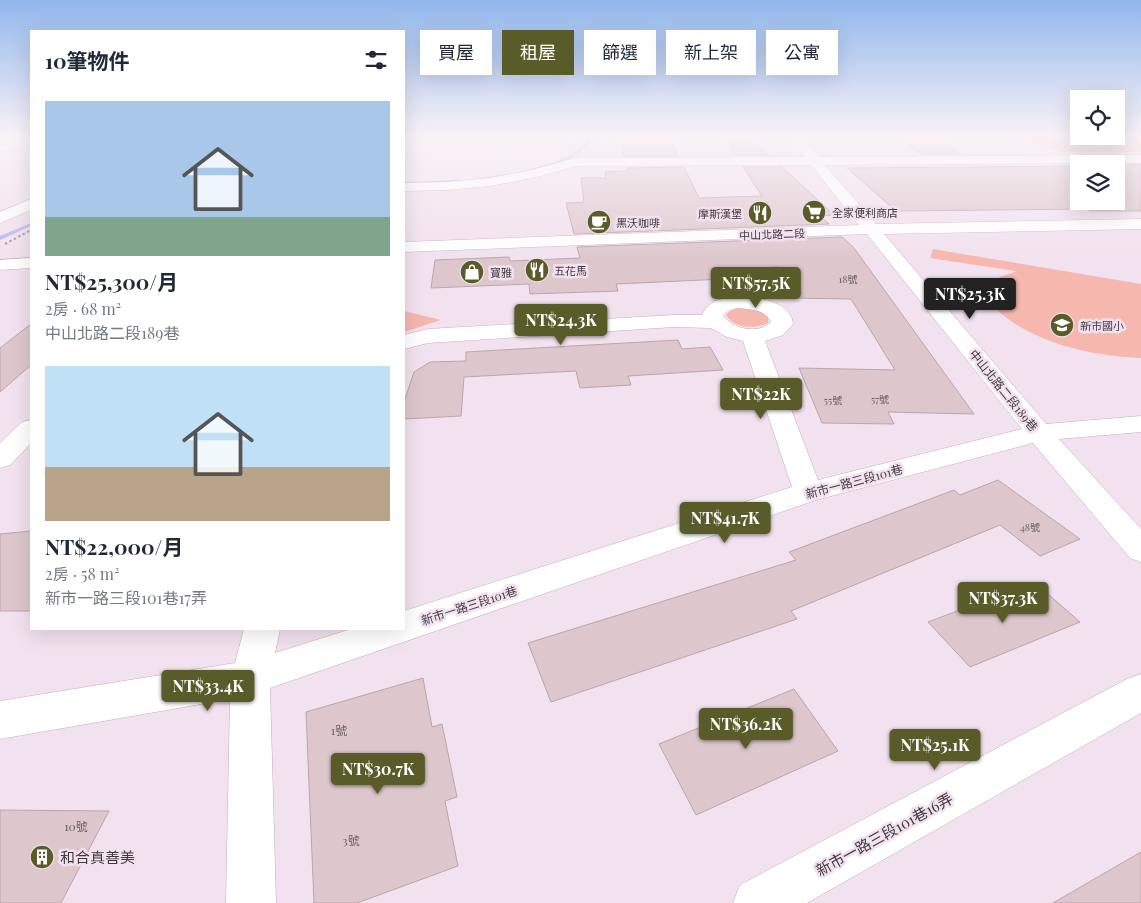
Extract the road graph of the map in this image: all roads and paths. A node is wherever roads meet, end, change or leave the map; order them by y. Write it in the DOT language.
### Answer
graph roads {
  1 [pos="521,177"];
  2 [pos="830,177"];
  3 [pos="405,187"];
  4 [pos="30,204"];
  5 [pos="0,218"];
  6 [pos="1141,224"];
  7 [pos="874,230"];
  8 [pos="30,231"];
  9 [pos="0,246"];
  10 [pos="405,247"];
  11 [pos="30,263"];
  12 [pos="0,264"];
  13 [pos="715,322"];
  14 [pos="752,335"];
  15 [pos="405,342"];
  16 [pos="1141,424"];
  17 [pos="30,429"];
  18 [pos="1039,433"];
  19 [pos="0,459"];
  20 [pos="808,492"];
  21 [pos="1141,550"];
  22 [pos="405,626"];
  23 [pos="262,630"];
  24 [pos="394,630"];
  25 [pos="250,678"];
  26 [pos="1141,692"];
  27 [pos="0,720"];
  28 [pos="251,903"];
  29 [pos="758,903"];
  1 -- 3 [label="street"];
  2 -- 7 [label="street, 中山北路二段189巷"];
  4 -- 5 [label="street"];
  6 -- 7 [label="street, 中山北路二段"];
  7 -- 10 [label="street, 中山北路二段"];
  7 -- 18 [label="street, 中山北路二段189巷"];
  8 -- 9 [label="path"];
  11 -- 12 [label="street"];
  13 -- 14 [label="street"];
  13 -- 14 [label="street"];
  13 -- 15 [label="street"];
  14 -- 20 [label="street"];
  16 -- 18 [label="street, 新市一路三段101巷"];
  17 -- 19 [label="street"];
  18 -- 20 [label="street, 新市一路三段101巷"];
  18 -- 21 [label="street, 中山北路二段189巷"];
  20 -- 22 [label="street, 新市一路三段101巷"];
  23 -- 25 [label="street"];
  24 -- 25 [label="street"];
  25 -- 27 [label="street"];
  25 -- 28 [label="street"];
  26 -- 29 [label="street, 新市一路三段101巷16弄"];
}
